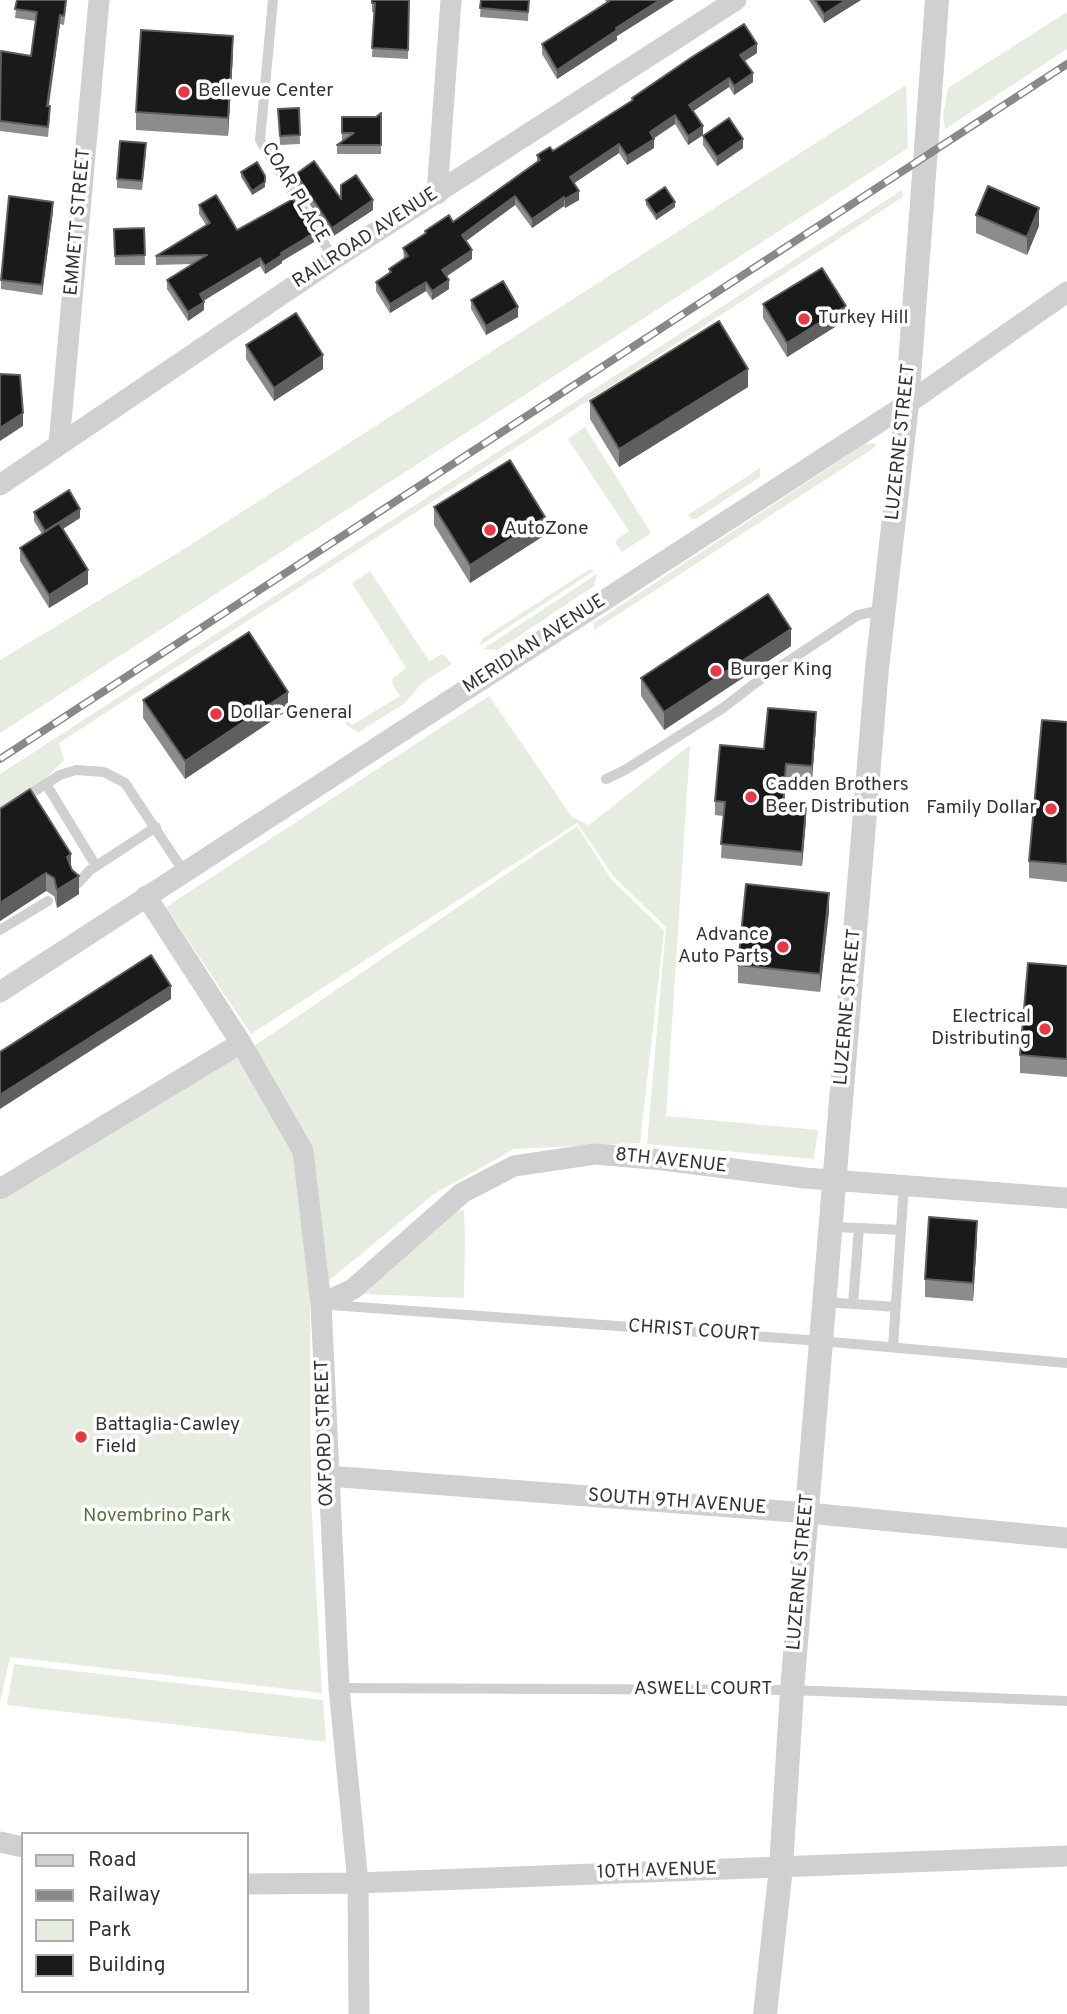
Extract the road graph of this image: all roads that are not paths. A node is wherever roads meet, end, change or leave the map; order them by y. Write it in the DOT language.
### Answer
graph roads {
  1 [pos="99,0"];
  2 [pos="273,0"];
  3 [pos="451,0"];
  4 [pos="736,0"];
  5 [pos="937,0"];
  6 [pos="437,194"];
  7 [pos="334,259"];
  8 [pos="1067,292"];
  9 [pos="907,404"];
  10 [pos="59,444"];
  11 [pos="0,485"];
  12 [pos="884,610"];
  13 [pos="606,779"];
  14 [pos="46,784"];
  15 [pos="0,813"];
  16 [pos="156,827"];
  17 [pos="96,866"];
  18 [pos="184,872"];
  19 [pos="78,883"];
  20 [pos="146,896"];
  21 [pos="48,901"];
  22 [pos="0,930"];
  23 [pos="0,992"];
  24 [pos="241,1043"];
  25 [pos="835,1179"];
  26 [pos="904,1185"];
  27 [pos="0,1189"];
  28 [pos="1067,1198"];
  29 [pos="831,1227"];
  30 [pos="859,1228"];
  31 [pos="901,1230"];
  32 [pos="825,1302"];
  33 [pos="321,1304"];
  34 [pos="853,1304"];
  35 [pos="896,1307"];
  36 [pos="821,1341"];
  37 [pos="893,1347"];
  38 [pos="1067,1363"];
  39 [pos="328,1476"];
  40 [pos="808,1513"];
  41 [pos="1067,1538"];
  42 [pos="339,1688"];
  43 [pos="792,1690"];
  44 [pos="1067,1701"];
  45 [pos="0,1842"];
  46 [pos="21,1847"];
  47 [pos="1067,1856"];
  48 [pos="780,1867"];
  49 [pos="358,1883"];
  50 [pos="248,1884"];
  51 [pos="359,2014"];
  52 [pos="765,2014"];
  1 -- 10 [label="street, EMMETT STREET"];
  2 -- 7 [label="lane, COAR PLACE"];
  3 -- 6 [label="street"];
  4 -- 6 [label="street, RAILROAD AVENUE"];
  5 -- 9 [label="street, LUZERNE STREET"];
  6 -- 7 [label="street, RAILROAD AVENUE"];
  7 -- 10 [label="street, RAILROAD AVENUE"];
  8 -- 9 [label="street, MERIDIAN AVENUE"];
  9 -- 12 [label="street, LUZERNE STREET"];
  9 -- 18 [label="street, MERIDIAN AVENUE"];
  10 -- 11 [label="street, RAILROAD AVENUE"];
  12 -- 13 [label="lane"];
  12 -- 25 [label="street, LUZERNE STREET"];
  14 -- 15 [label="lane"];
  14 -- 16 [label="lane"];
  14 -- 17 [label="lane"];
  16 -- 17 [label="lane"];
  16 -- 18 [label="lane"];
  17 -- 19 [label="lane"];
  18 -- 20 [label="street, MERIDIAN AVENUE"];
  20 -- 23 [label="street, MERIDIAN AVENUE"];
  20 -- 24 [label="street, OXFORD STREET"];
  21 -- 22 [label="lane"];
  24 -- 27 [label="street"];
  24 -- 33 [label="street, OXFORD STREET"];
  25 -- 26 [label="street, 8TH AVENUE"];
  25 -- 29 [label="street, LUZERNE STREET"];
  25 -- 33 [label="street, 8TH AVENUE"];
  26 -- 28 [label="street, 8TH AVENUE"];
  26 -- 31 [label="lane"];
  29 -- 30 [label="lane"];
  29 -- 32 [label="street, LUZERNE STREET"];
  30 -- 31 [label="lane"];
  30 -- 34 [label="lane"];
  31 -- 35 [label="lane"];
  32 -- 34 [label="lane"];
  32 -- 36 [label="street, LUZERNE STREET"];
  33 -- 36 [label="lane, CHRIST COURT"];
  33 -- 39 [label="street, OXFORD STREET"];
  34 -- 35 [label="lane"];
  35 -- 37 [label="lane"];
  36 -- 37 [label="lane, CHRIST COURT"];
  36 -- 40 [label="street, LUZERNE STREET"];
  37 -- 38 [label="lane, CHRIST COURT"];
  39 -- 40 [label="street, SOUTH 9TH AVENUE"];
  39 -- 42 [label="street, OXFORD STREET"];
  40 -- 41 [label="street, SOUTH 9TH AVENUE"];
  40 -- 43 [label="street, LUZERNE STREET"];
  42 -- 43 [label="lane, ASWELL COURT"];
  42 -- 49 [label="street, OXFORD STREET"];
  43 -- 44 [label="lane, ASWELL COURT"];
  43 -- 48 [label="street, LUZERNE STREET"];
  45 -- 46 [label="street"];
  47 -- 48 [label="street, 10TH AVENUE"];
  48 -- 49 [label="street, 10TH AVENUE"];
  48 -- 52 [label="street, LUZERNE STREET"];
  49 -- 50 [label="street, 10TH AVENUE"];
  49 -- 51 [label="street, OXFORD STREET"];
}
